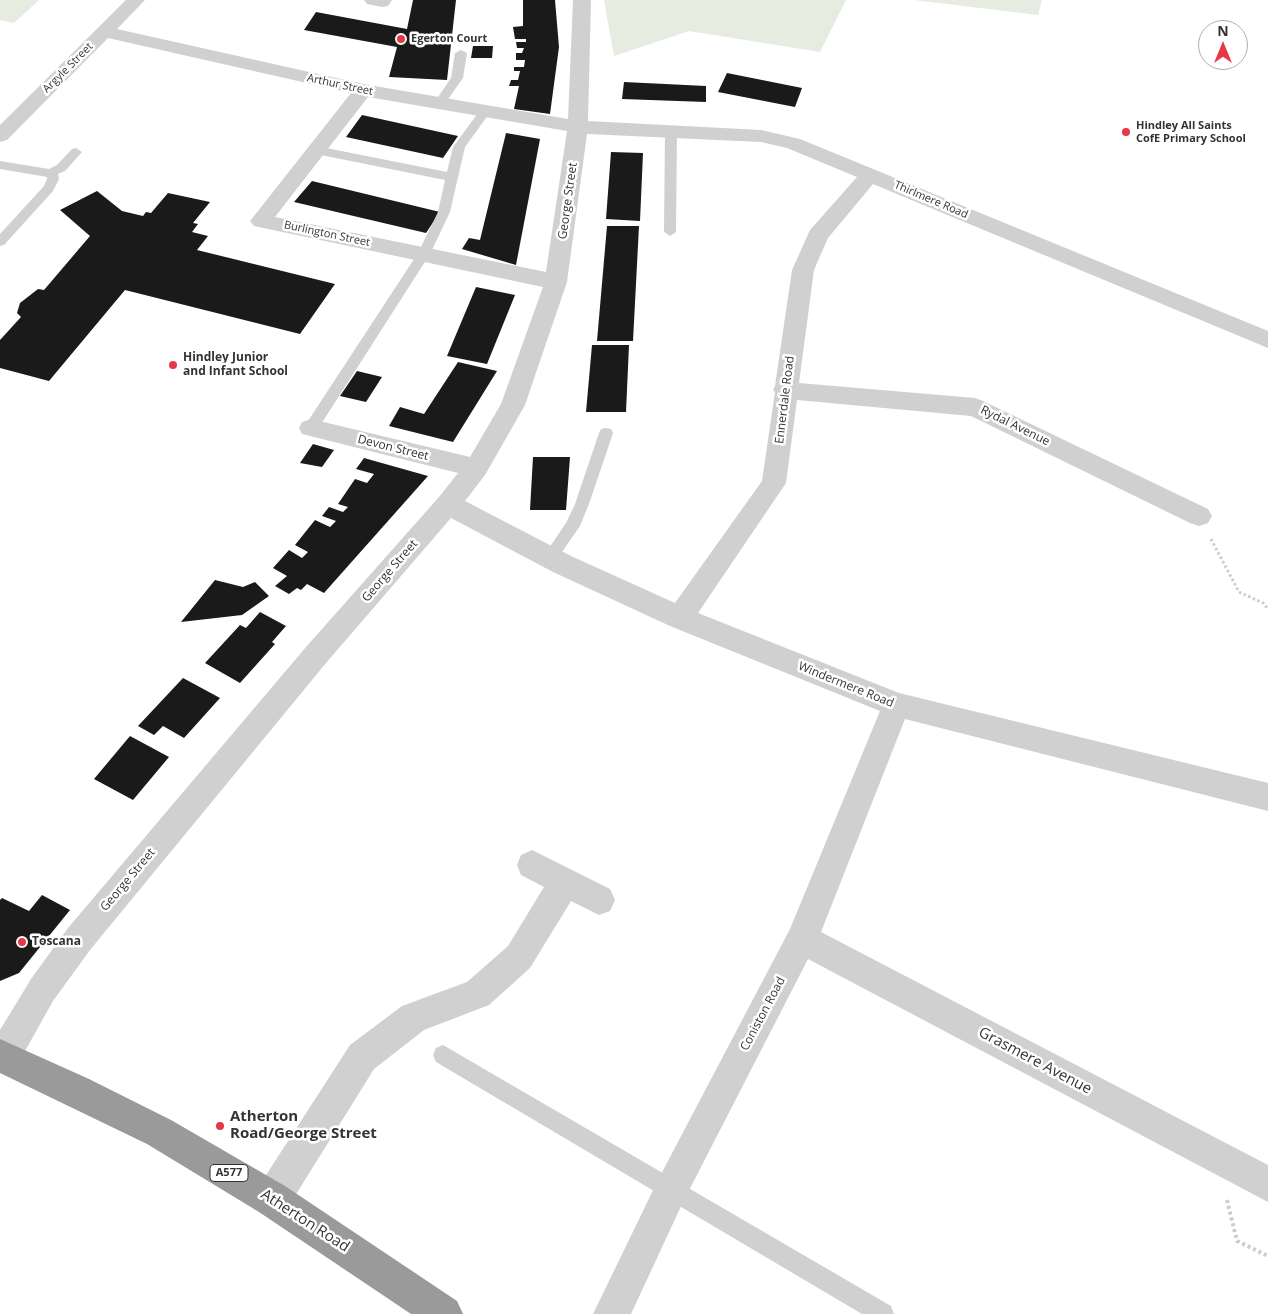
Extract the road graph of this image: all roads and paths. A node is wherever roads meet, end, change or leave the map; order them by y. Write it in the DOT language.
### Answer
graph roads {
  1 [pos="136,0"];
  2 [pos="582,0"];
  3 [pos="104,32"];
  4 [pos="461,53"];
  5 [pos="363,90"];
  6 [pos="440,103"];
  7 [pos="485,111"];
  8 [pos="578,127"];
  9 [pos="671,132"];
  10 [pos="0,136"];
  11 [pos="316,150"];
  12 [pos="76,152"];
  13 [pos="0,165"];
  14 [pos="52,172"];
  15 [pos="870,175"];
  16 [pos="452,177"];
  17 [pos="670,232"];
  18 [pos="0,242"];
  19 [pos="424,254"];
  20 [pos="556,282"];
  21 [pos="1268,340"];
  22 [pos="785,390"];
  23 [pos="311,428"];
  24 [pos="606,433"];
  25 [pos="476,468"];
  26 [pos="448,504"];
  27 [pos="1199,516"];
  28 [pos="550,558"];
  29 [pos="1268,610"];
  30 [pos="680,618"];
  31 [pos="897,705"];
  32 [pos="1268,797"];
  33 [pos="532,865"];
  34 [pos="565,882"];
  35 [pos="599,900"];
  36 [pos="802,939"];
  37 [pos="2,1056"];
  38 [pos="443,1056"];
  39 [pos="1216,1156"];
  40 [pos="1268,1184"];
  41 [pos="671,1190"];
  42 [pos="272,1199"];
  43 [pos="1268,1256"];
  44 [pos="444,1314"];
  45 [pos="612,1314"];
  46 [pos="883,1314"];
  1 -- 3 [label="street, Argyle Street"];
  2 -- 8 [label="street, George Street"];
  3 -- 5 [label="street, Arthur Street"];
  3 -- 10 [label="street, Argyle Street"];
  4 -- 6 [label="lane"];
  5 -- 6 [label="street, Arthur Street"];
  5 -- 11 [label="street, Burlington Street"];
  6 -- 7 [label="street, Arthur Street"];
  7 -- 8 [label="street, Arthur Street"];
  7 -- 16 [label="lane"];
  8 -- 9 [label="street, Thirlmere Road"];
  8 -- 20 [label="street, George Street"];
  9 -- 15 [label="street, Thirlmere Road"];
  9 -- 17 [label="lane"];
  11 -- 16 [label="lane"];
  11 -- 19 [label="street, Burlington Street"];
  12 -- 14 [label="lane"];
  13 -- 14 [label="lane"];
  14 -- 18 [label="lane"];
  15 -- 21 [label="street, Thirlmere Road"];
  15 -- 22 [label="street, Ennerdale Road"];
  16 -- 19 [label="lane"];
  19 -- 20 [label="street, Burlington Street"];
  19 -- 23 [label="lane"];
  20 -- 25 [label="street, George Street"];
  22 -- 27 [label="street, Rydal Avenue"];
  22 -- 30 [label="street, Ennerdale Road"];
  23 -- 25 [label="street, Devon Street"];
  24 -- 28 [label="lane"];
  25 -- 26 [label="street, George Street"];
  26 -- 28 [label="street, Windermere Road"];
  26 -- 37 [label="street, George Street"];
  27 -- 29 [label="path"];
  28 -- 30 [label="street, Windermere Road"];
  30 -- 31 [label="street, Windermere Road"];
  31 -- 32 [label="street, Windermere Road"];
  31 -- 36 [label="street, Coniston Road"];
  33 -- 34 [label="street"];
  34 -- 35 [label="street"];
  34 -- 42 [label="street"];
  36 -- 39 [label="street, Grasmere Avenue"];
  36 -- 41 [label="street, Coniston Road"];
  37 -- 42 [label="highway, Atherton Road / A577"];
  38 -- 41 [label="lane"];
  39 -- 40 [label="street, Grasmere Avenue"];
  39 -- 43 [label="path"];
  41 -- 45 [label="street, Coniston Road"];
  41 -- 46 [label="lane"];
  42 -- 44 [label="highway, Atherton Road / A577"];
}
